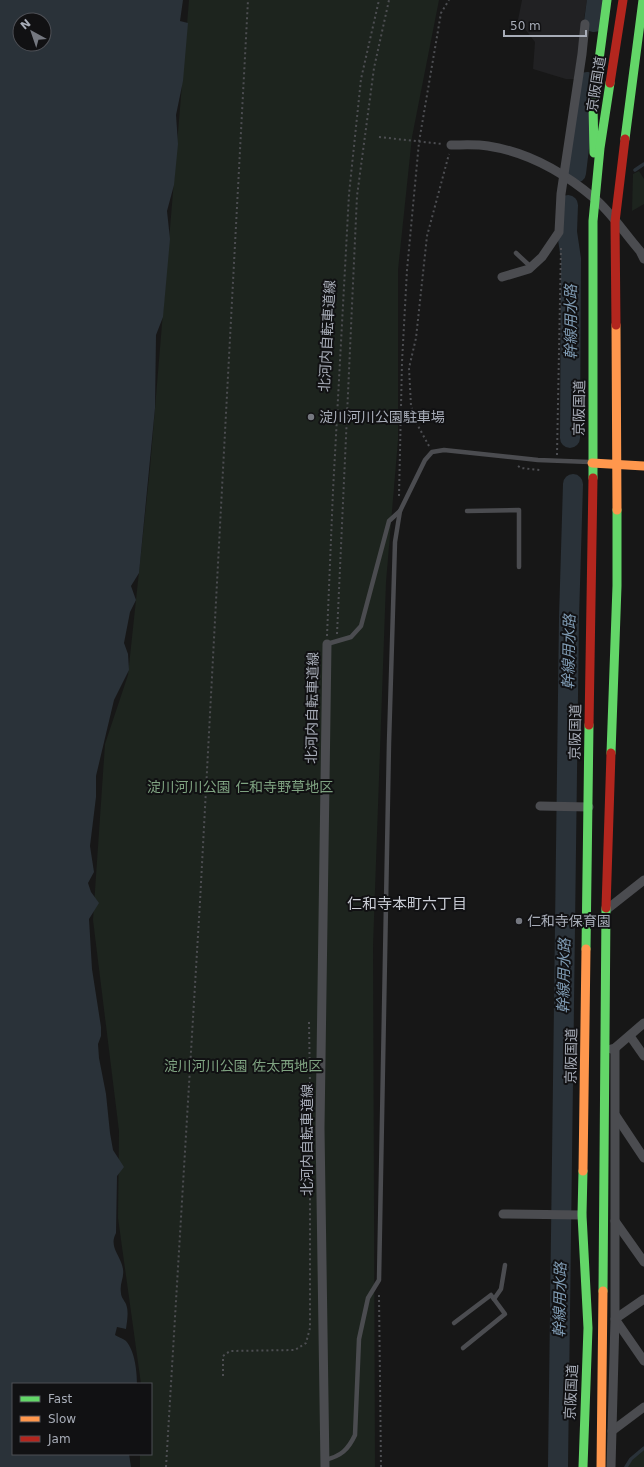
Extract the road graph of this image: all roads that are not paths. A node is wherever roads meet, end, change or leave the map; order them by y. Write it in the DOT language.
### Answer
graph roads {
  1 [pos="608,0"];
  2 [pos="623,0"];
  3 [pos="643,0"];
  4 [pos="585,24"];
  5 [pos="582,54"];
  6 [pos="599,56"];
  7 [pos="451,145"];
  8 [pos="564,175"];
  9 [pos="595,198"];
  10 [pos="615,222"];
  11 [pos="516,253"];
  12 [pos="644,259"];
  13 [pos="532,267"];
  14 [pos="502,277"];
  15 [pos="592,462"];
  16 [pos="616,463"];
  17 [pos="644,466"];
  18 [pos="400,510"];
  19 [pos="467,511"];
  20 [pos="518,567"];
  21 [pos="327,644"];
  22 [pos="540,806"];
  23 [pos="588,807"];
  24 [pos="644,880"];
  25 [pos="606,911"];
  26 [pos="644,1023"];
  27 [pos="630,1036"];
  28 [pos="615,1048"];
  29 [pos="604,1051"];
  30 [pos="644,1056"];
  31 [pos="616,1116"];
  32 [pos="644,1158"];
  33 [pos="503,1214"];
  34 [pos="582,1215"];
  35 [pos="616,1221"];
  36 [pos="644,1262"];
  37 [pos="505,1266"];
  38 [pos="494,1299"];
  39 [pos="644,1299"];
  40 [pos="615,1319"];
  41 [pos="454,1323"];
  42 [pos="463,1348"];
  43 [pos="644,1361"];
  44 [pos="644,1407"];
  45 [pos="612,1431"];
  46 [pos="325,1464"];
  47 [pos="583,1467"];
  48 [pos="601,1467"];
  49 [pos="610,1467"];
  1 -- 6 [label="main road"];
  2 -- 9 [label="main road, 京阪国道"];
  3 -- 10 [label="main road, 京阪国道"];
  4 -- 5 [label="street"];
  5 -- 6 [label="street"];
  5 -- 8 [label="street"];
  6 -- 9 [label="main road"];
  7 -- 8 [label="street"];
  8 -- 9 [label="street"];
  8 -- 13 [label="street"];
  9 -- 10 [label="street"];
  9 -- 15 [label="main road, 京阪国道"];
  10 -- 12 [label="street"];
  10 -- 16 [label="main road, 京阪国道"];
  11 -- 13 [label="lane"];
  13 -- 14 [label="street"];
  15 -- 16 [label="main road"];
  15 -- 18 [label="lane"];
  15 -- 23 [label="main road, 京阪国道"];
  16 -- 17 [label="main road"];
  16 -- 25 [label="main road, 京阪国道"];
  18 -- 21 [label="lane"];
  18 -- 46 [label="lane"];
  19 -- 20 [label="lane"];
  21 -- 46 [label="street, 北河内自転車道線"];
  22 -- 23 [label="street"];
  23 -- 34 [label="main road, 京阪国道"];
  24 -- 25 [label="street"];
  25 -- 29 [label="main road, 京阪国道"];
  26 -- 27 [label="street"];
  27 -- 28 [label="street"];
  27 -- 30 [label="street"];
  28 -- 29 [label="street"];
  28 -- 31 [label="street"];
  29 -- 48 [label="main road, 京阪国道"];
  31 -- 32 [label="street"];
  31 -- 35 [label="street"];
  33 -- 34 [label="street"];
  34 -- 47 [label="main road, 京阪国道"];
  35 -- 36 [label="street"];
  35 -- 40 [label="street"];
  37 -- 38 [label="lane"];
  38 -- 41 [label="lane"];
  38 -- 42 [label="lane"];
  39 -- 40 [label="street"];
  40 -- 43 [label="street"];
  40 -- 45 [label="street"];
  44 -- 45 [label="street"];
  45 -- 49 [label="street"];
}
